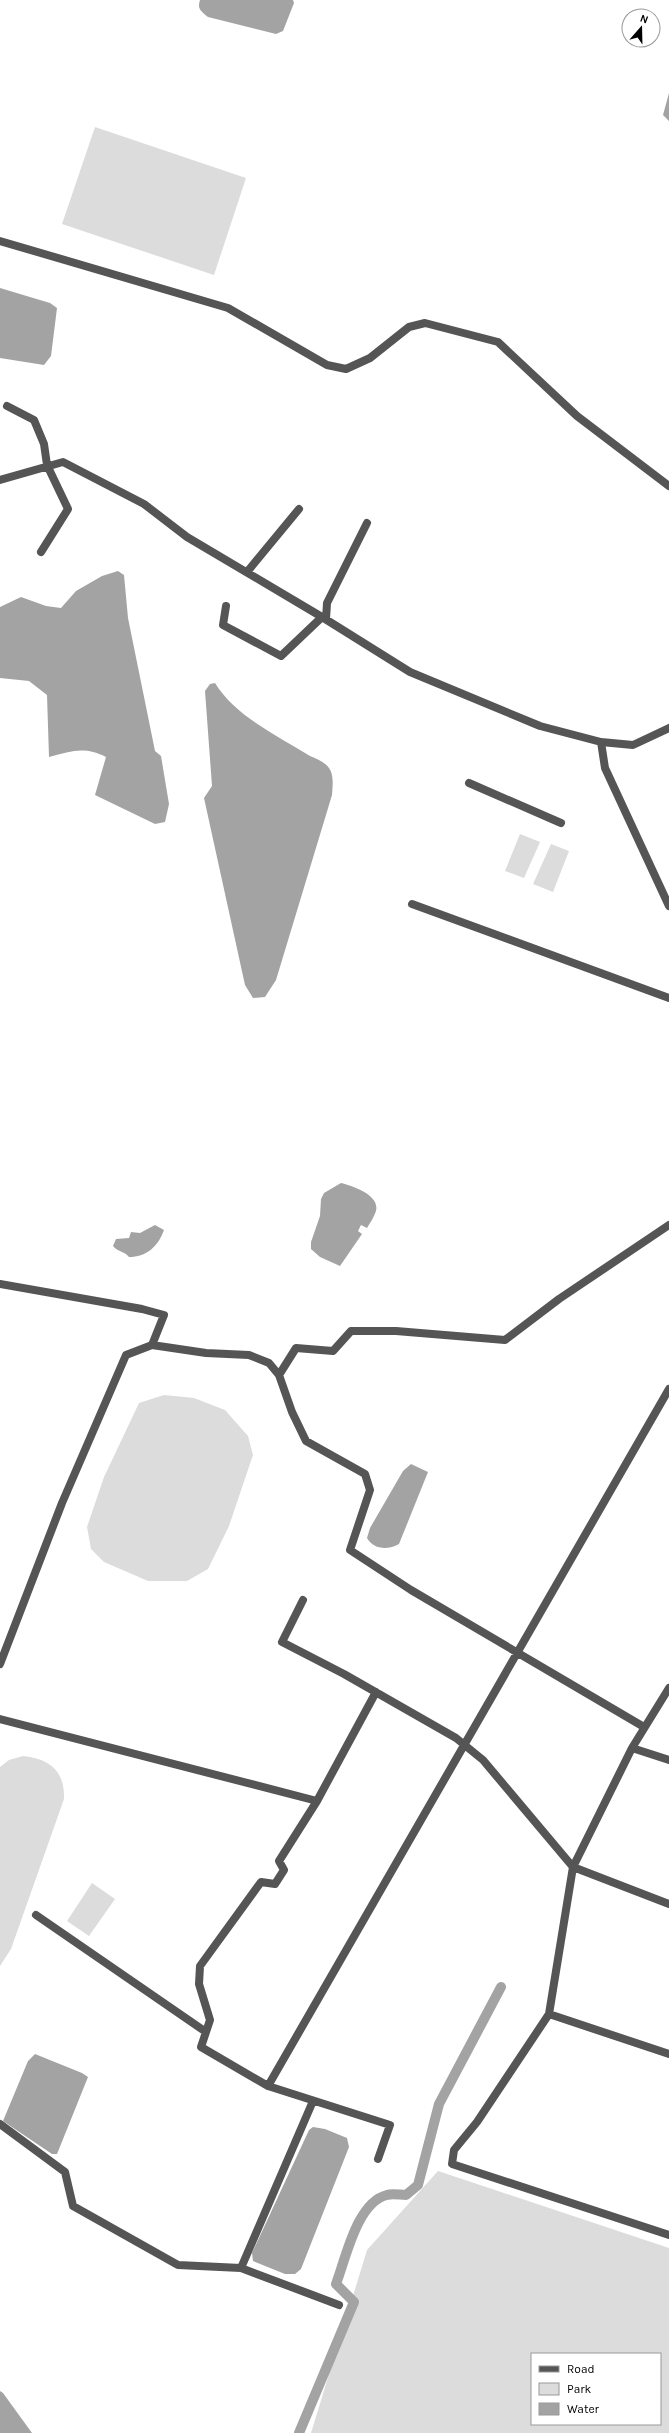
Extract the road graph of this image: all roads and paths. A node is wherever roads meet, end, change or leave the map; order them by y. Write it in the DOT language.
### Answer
graph roads {
  1 [pos="0,241"];
  2 [pos="7,406"];
  3 [pos="47,466"];
  4 [pos="0,480"];
  5 [pos="669,486"];
  6 [pos="299,509"];
  7 [pos="367,523"];
  8 [pos="41,552"];
  9 [pos="247,572"];
  10 [pos="226,606"];
  11 [pos="324,618"];
  12 [pos="669,728"];
  13 [pos="601,742"];
  14 [pos="469,783"];
  15 [pos="561,823"];
  16 [pos="412,904"];
  17 [pos="669,906"];
  18 [pos="669,998"];
  19 [pos="669,1225"];
  20 [pos="0,1284"];
  21 [pos="152,1345"];
  22 [pos="279,1375"];
  23 [pos="669,1389"];
  24 [pos="303,1600"];
  25 [pos="518,1652"];
  26 [pos="0,1664"];
  27 [pos="669,1688"];
  28 [pos="376,1692"];
  29 [pos="0,1719"];
  30 [pos="644,1727"];
  31 [pos="632,1748"];
  32 [pos="669,1760"];
  33 [pos="317,1801"];
  34 [pos="573,1867"];
  35 [pos="669,1904"];
  36 [pos="36,1915"];
  37 [pos="549,2014"];
  38 [pos="206,2032"];
  39 [pos="669,2054"];
  40 [pos="268,2086"];
  41 [pos="313,2101"];
  42 [pos="0,2124"];
  43 [pos="378,2159"];
  44 [pos="669,2235"];
  45 [pos="241,2268"];
  46 [pos="339,2305"];
  1 -- 5 [label="street"];
  2 -- 3 [label="street"];
  3 -- 4 [label="street"];
  3 -- 8 [label="street"];
  3 -- 9 [label="street"];
  6 -- 9 [label="street"];
  7 -- 11 [label="street"];
  9 -- 11 [label="street"];
  10 -- 11 [label="street"];
  11 -- 13 [label="street"];
  12 -- 13 [label="street"];
  13 -- 17 [label="street"];
  14 -- 15 [label="street"];
  16 -- 18 [label="street"];
  19 -- 22 [label="street"];
  20 -- 21 [label="street"];
  21 -- 22 [label="street"];
  21 -- 26 [label="street"];
  22 -- 25 [label="street"];
  23 -- 25 [label="street"];
  24 -- 28 [label="street"];
  25 -- 30 [label="street"];
  25 -- 40 [label="street"];
  27 -- 30 [label="street"];
  28 -- 33 [label="street"];
  28 -- 34 [label="street"];
  29 -- 33 [label="street"];
  30 -- 31 [label="street"];
  31 -- 32 [label="street"];
  31 -- 34 [label="street"];
  33 -- 38 [label="street"];
  34 -- 35 [label="street"];
  34 -- 37 [label="street"];
  36 -- 38 [label="street"];
  37 -- 39 [label="street"];
  37 -- 44 [label="street"];
  38 -- 40 [label="street"];
  40 -- 41 [label="street"];
  41 -- 43 [label="street"];
  41 -- 45 [label="street"];
  42 -- 45 [label="street"];
  45 -- 46 [label="street"];
}
